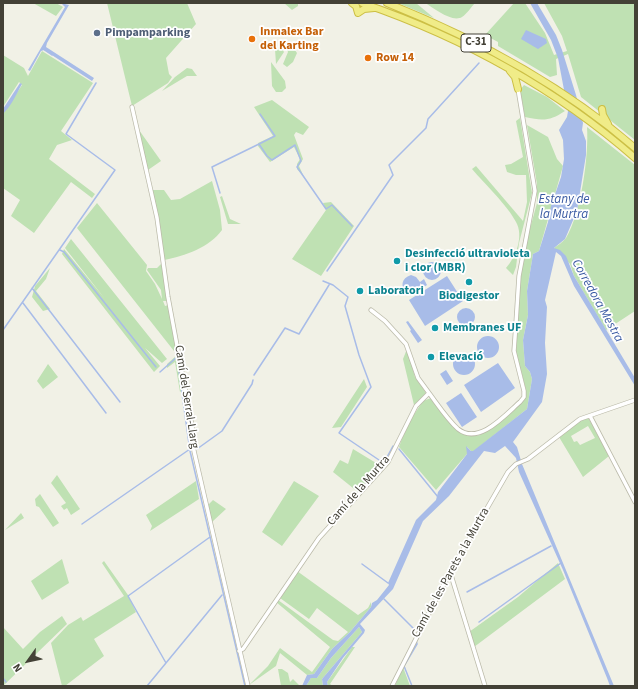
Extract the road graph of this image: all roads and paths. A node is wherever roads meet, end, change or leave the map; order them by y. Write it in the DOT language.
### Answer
graph roads {
  1 [pos="352,3"];
  2 [pos="362,3"];
  3 [pos="387,3"];
  4 [pos="376,8"];
  5 [pos="502,65"];
  6 [pos="538,87"];
  7 [pos="518,89"];
  8 [pos="132,107"];
  9 [pos="588,110"];
  10 [pos="615,131"];
  11 [pos="635,148"];
  12 [pos="635,158"];
  13 [pos="371,310"];
  14 [pos="429,393"];
  15 [pos="635,400"];
  16 [pos="590,416"];
  17 [pos="635,502"];
  18 [pos="448,574"];
  19 [pos="239,650"];
  20 [pos="248,686"];
  21 [pos="392,686"];
  22 [pos="485,686"];
  1 -- 4 [label="highway"];
  2 -- 4 [label="highway, C-31"];
  3 -- 9 [label="highway, C-31"];
  4 -- 5 [label="highway, C-31"];
  5 -- 6 [label="highway, C-31"];
  5 -- 7 [label="highway"];
  6 -- 7 [label="highway"];
  6 -- 12 [label="highway, C-31"];
  7 -- 14 [label="street"];
  8 -- 19 [label="street, Camí del Serral-Llarg"];
  9 -- 10 [label="highway, C-31"];
  9 -- 10 [label="highway"];
  10 -- 11 [label="highway, C-31"];
  13 -- 14 [label="street"];
  14 -- 19 [label="street, Camí de la Murtra"];
  15 -- 16 [label="street"];
  16 -- 17 [label="street"];
  16 -- 18 [label="street, Camí de les Parets a la Murtra"];
  18 -- 21 [label="street, Camí de les Parets a la Murtra"];
  18 -- 22 [label="street"];
  19 -- 20 [label="street, Camí del Serral-Llarg"];
}
